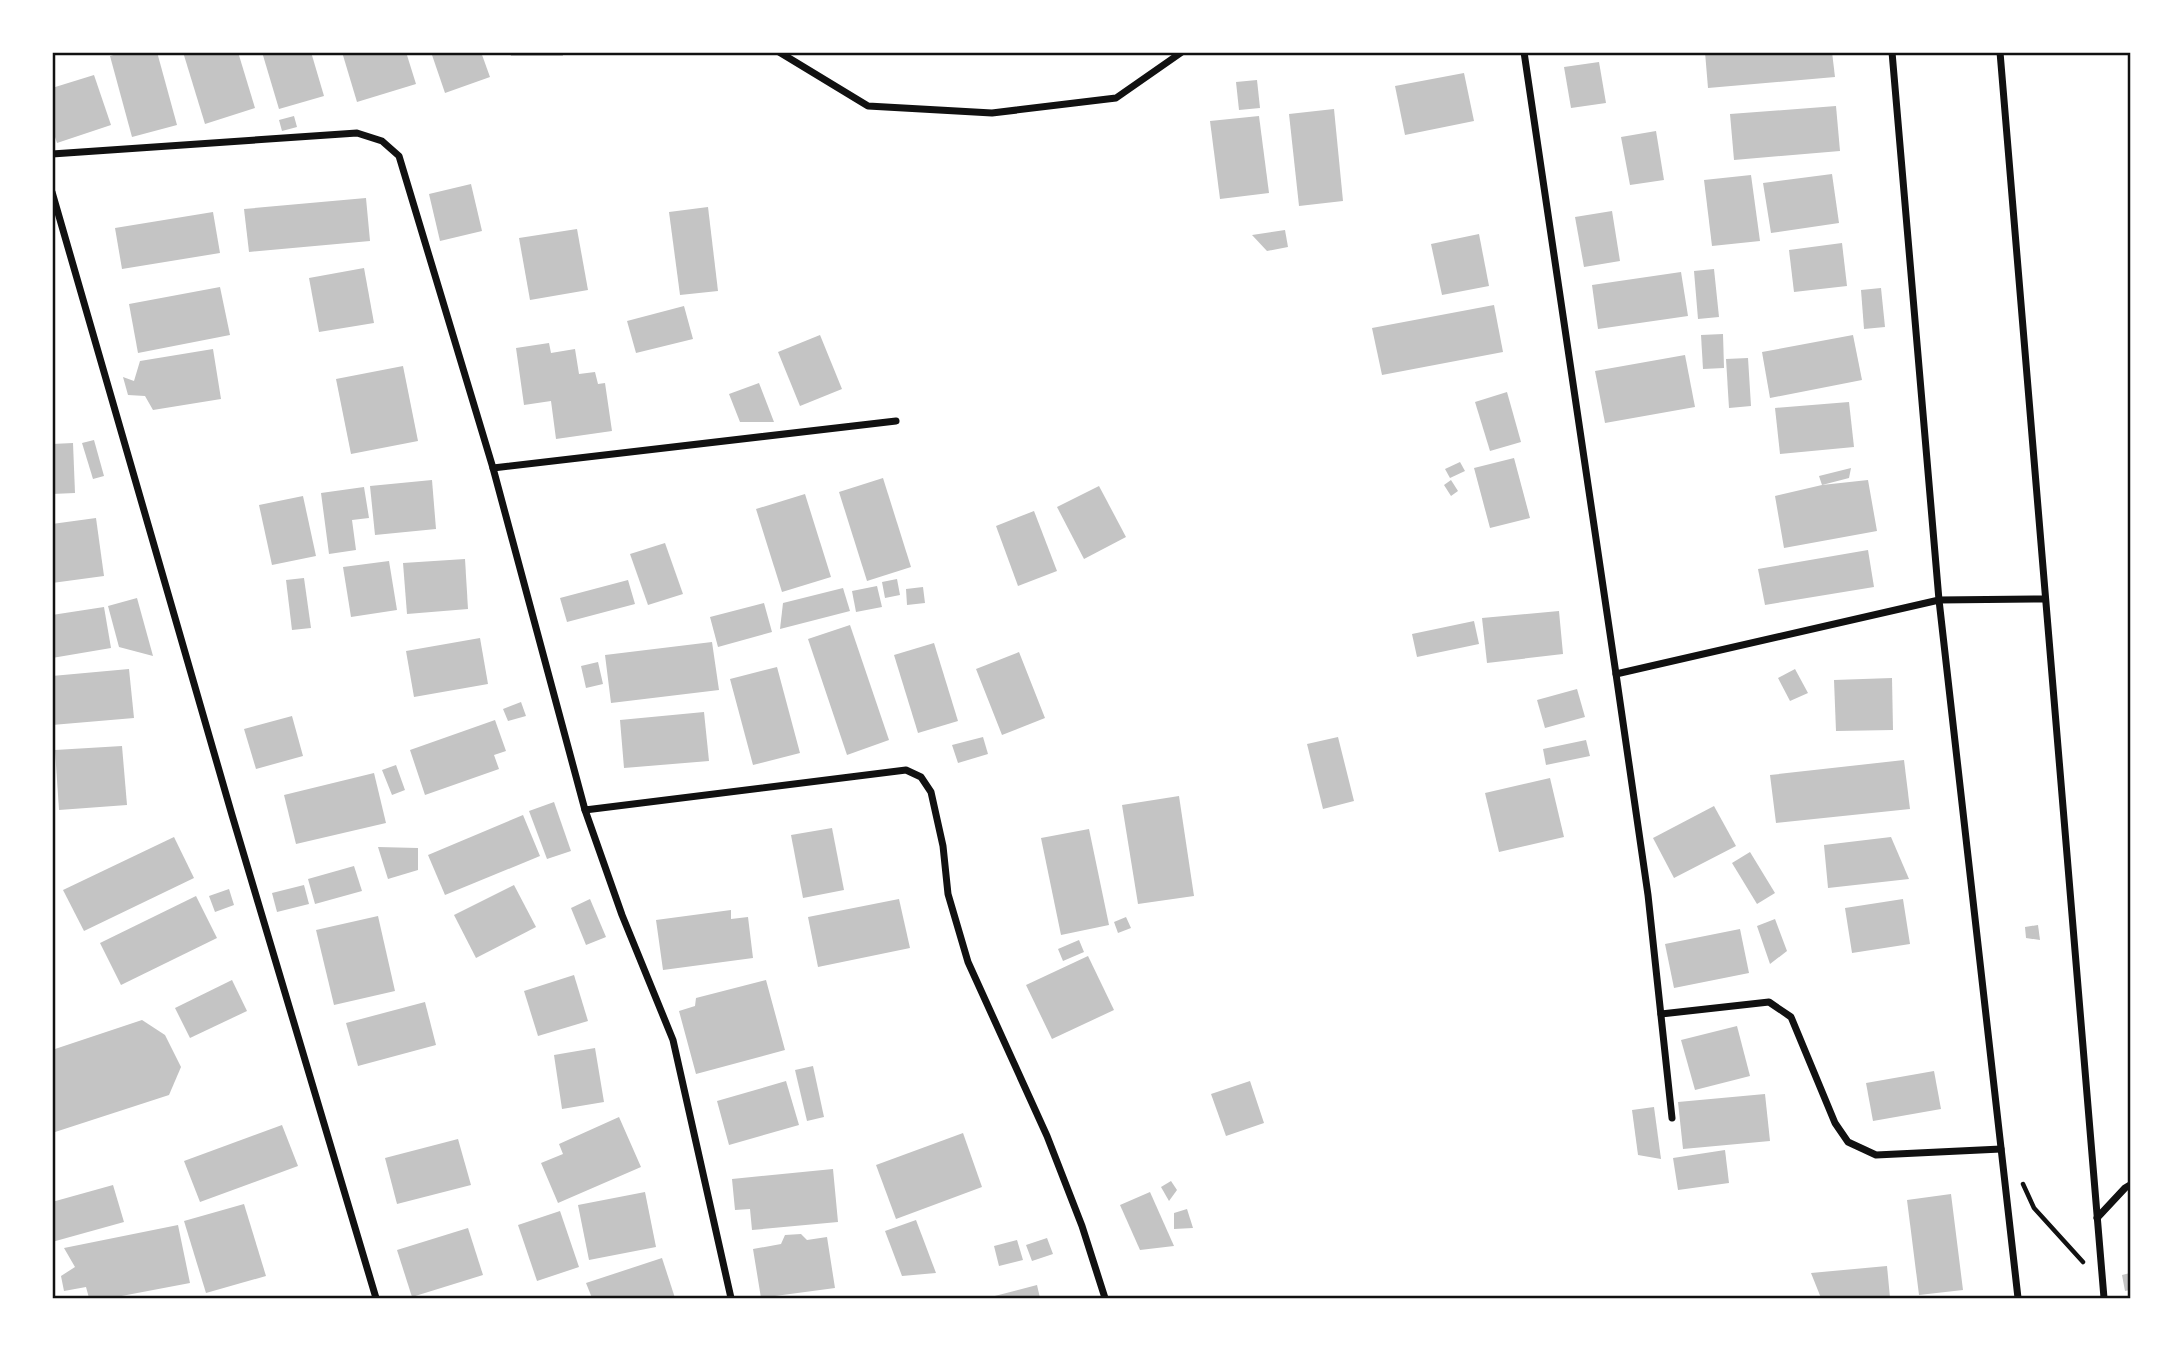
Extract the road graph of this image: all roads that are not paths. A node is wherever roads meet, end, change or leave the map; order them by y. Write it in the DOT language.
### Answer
graph roads {
  1 [pos="779,52"];
  2 [pos="1182,52"];
  3 [pos="1524,52"];
  4 [pos="1892,52"];
  5 [pos="2000,52"];
  6 [pos="52,155"];
  7 [pos="52,192"];
  8 [pos="895,421"];
  9 [pos="493,468"];
  10 [pos="2045,599"];
  11 [pos="1939,600"];
  12 [pos="1616,674"];
  13 [pos="585,810"];
  14 [pos="1661,1014"];
  15 [pos="1672,1118"];
  16 [pos="2001,1149"];
  17 [pos="2130,1185"];
  18 [pos="2098,1218"];
  19 [pos="376,1298"];
  20 [pos="731,1298"];
  21 [pos="1105,1298"];
  22 [pos="2018,1298"];
  23 [pos="2104,1298"];
  1 -- 2 [label="street"];
  3 -- 12 [label="street"];
  4 -- 11 [label="street"];
  5 -- 10 [label="street"];
  6 -- 9 [label="street"];
  7 -- 19 [label="street"];
  8 -- 9 [label="street"];
  9 -- 13 [label="street"];
  10 -- 11 [label="street"];
  10 -- 18 [label="street"];
  11 -- 12 [label="street"];
  11 -- 16 [label="street"];
  12 -- 14 [label="street"];
  13 -- 20 [label="street"];
  13 -- 21 [label="street"];
  14 -- 15 [label="street"];
  14 -- 16 [label="street"];
  16 -- 22 [label="street"];
  17 -- 18 [label="street"];
  18 -- 23 [label="street"];
}
